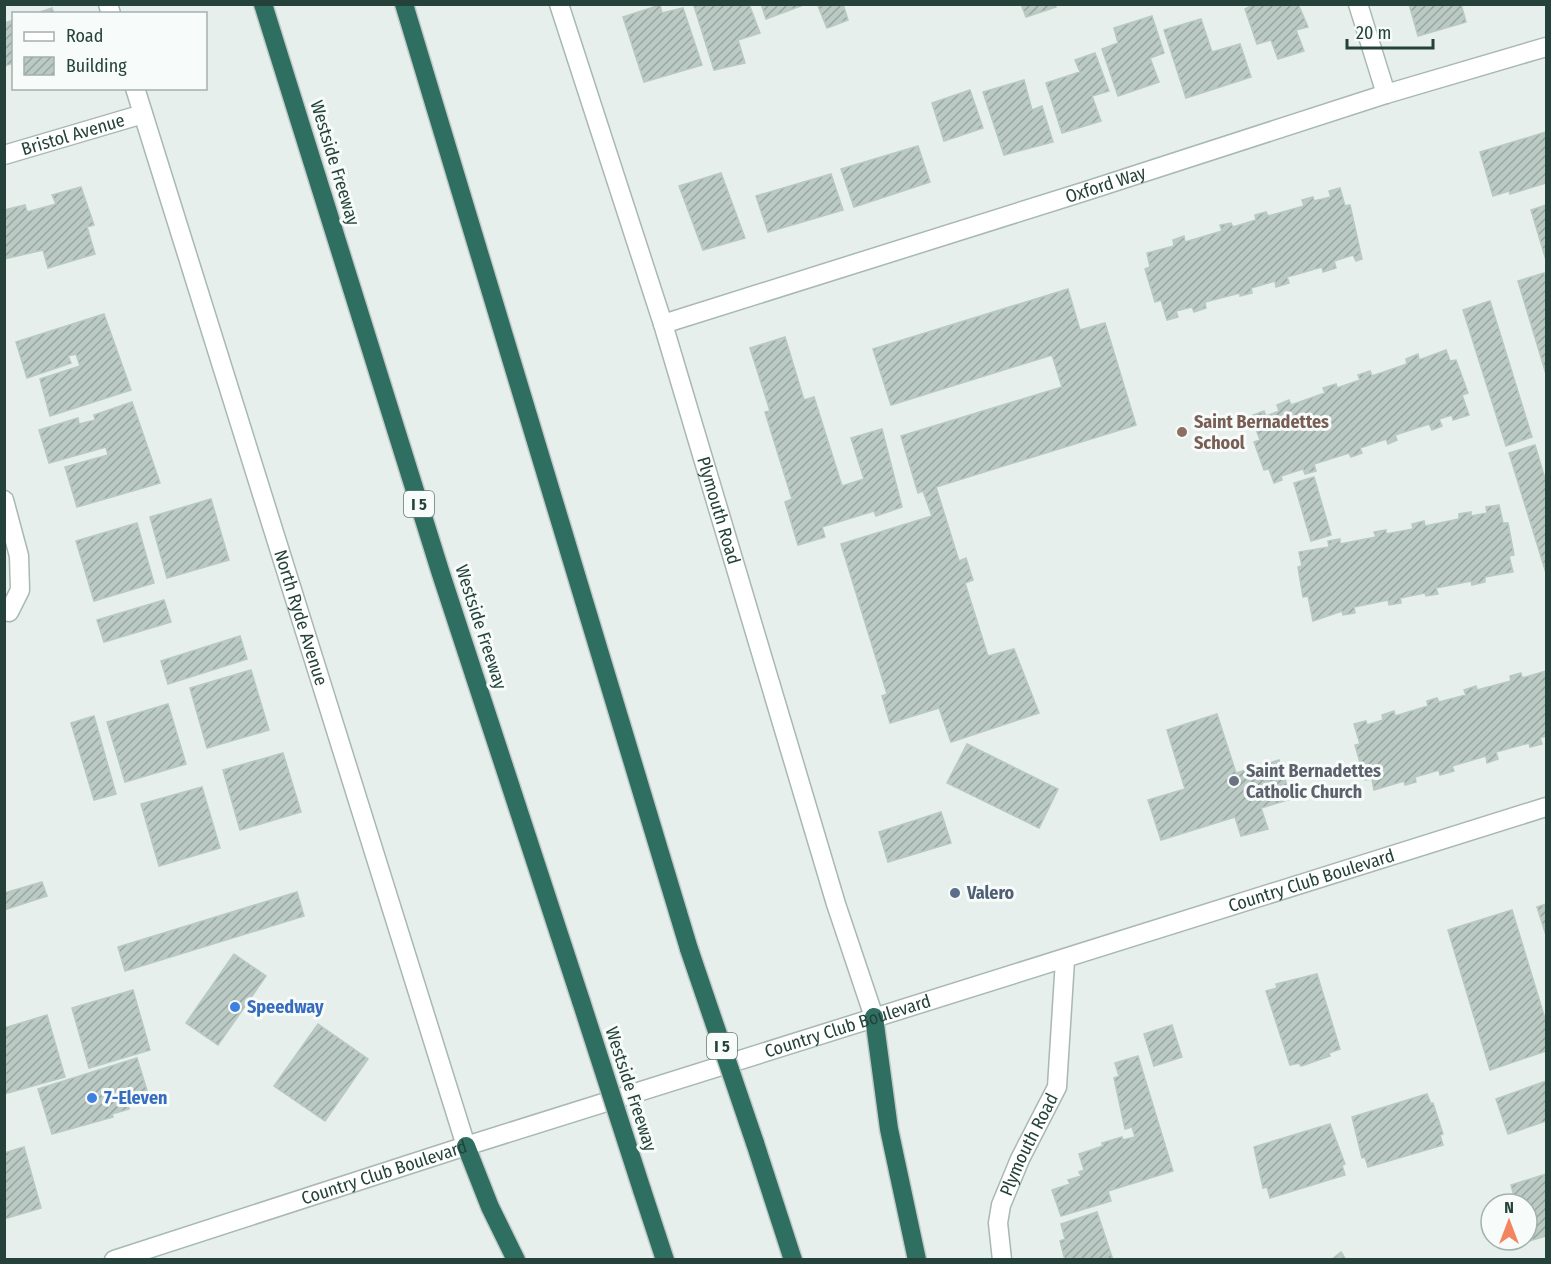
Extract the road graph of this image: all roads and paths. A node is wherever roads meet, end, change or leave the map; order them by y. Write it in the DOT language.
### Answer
graph roads {
  1 [pos="264,4"];
  2 [pos="404,4"];
  3 [pos="559,4"];
  4 [pos="1358,4"];
  5 [pos="1546,47"];
  6 [pos="136,90"];
  7 [pos="1386,94"];
  8 [pos="143,114"];
  9 [pos="4,155"];
  10 [pos="663,324"];
  11 [pos="4,500"];
  12 [pos="9,612"];
  13 [pos="1546,807"];
  14 [pos="1065,960"];
  15 [pos="874,1017"];
  16 [pos="466,1146"];
  17 [pos="114,1260"];
  18 [pos="516,1260"];
  19 [pos="665,1260"];
  20 [pos="793,1260"];
  21 [pos="917,1260"];
  22 [pos="1002,1260"];
  1 -- 19 [label="highway, Westside Freeway / I 5, bridge"];
  2 -- 20 [label="highway, I 5, bridge"];
  3 -- 10 [label="street, Plymouth Road"];
  4 -- 7 [label="street"];
  5 -- 7 [label="street, Oxford Way"];
  6 -- 8 [label="street, North Ryde Avenue"];
  7 -- 10 [label="street, Oxford Way"];
  8 -- 9 [label="street, Bristol Avenue"];
  8 -- 16 [label="street, North Ryde Avenue"];
  10 -- 15 [label="street, Plymouth Road"];
  11 -- 12 [label="street"];
  13 -- 14 [label="street, Country Club Boulevard"];
  14 -- 15 [label="street, Country Club Boulevard"];
  14 -- 22 [label="street, Plymouth Road"];
  15 -- 16 [label="street, Country Club Boulevard"];
  15 -- 21 [label="highway"];
  16 -- 17 [label="street, Country Club Boulevard"];
  16 -- 18 [label="highway"];
}
